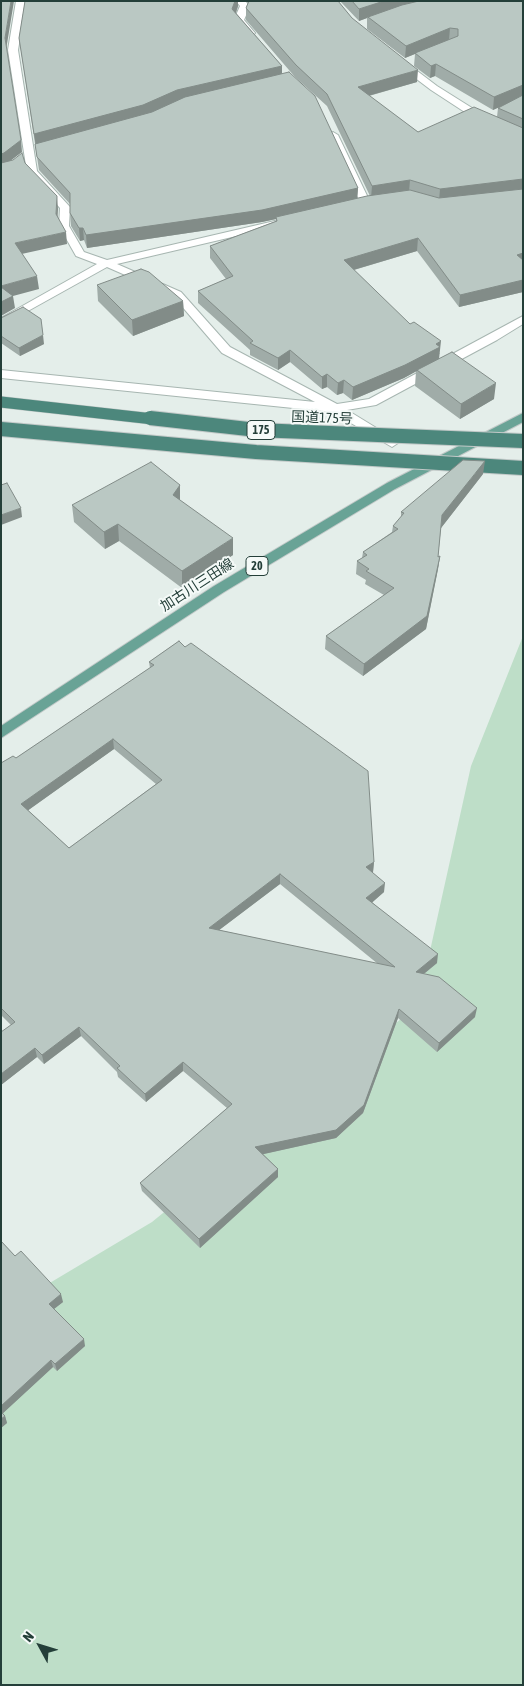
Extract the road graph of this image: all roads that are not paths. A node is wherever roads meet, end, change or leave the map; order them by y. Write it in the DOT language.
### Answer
graph roads {
  1 [pos="22,1"];
  2 [pos="240,1"];
  3 [pos="259,43"];
  4 [pos="1,50"];
  5 [pos="13,50"];
  6 [pos="390,54"];
  7 [pos="499,112"];
  8 [pos="484,120"];
  9 [pos="328,125"];
  10 [pos="523,138"];
  11 [pos="34,152"];
  12 [pos="16,164"];
  13 [pos="365,204"];
  14 [pos="289,220"];
  15 [pos="106,262"];
  16 [pos="523,319"];
  17 [pos="1,323"];
  18 [pos="1,374"];
  19 [pos="1,402"];
  20 [pos="335,408"];
  21 [pos="523,417"];
  22 [pos="1,429"];
  23 [pos="523,441"];
  24 [pos="392,443"];
  25 [pos="523,468"];
  26 [pos="1,733"];
  1 -- 5 [label="street"];
  2 -- 3 [label="street"];
  4 -- 5 [label="street"];
  5 -- 11 [label="street"];
  6 -- 8 [label="street"];
  7 -- 8 [label="street"];
  8 -- 10 [label="street"];
  9 -- 13 [label="street"];
  11 -- 12 [label="street"];
  11 -- 15 [label="street"];
  14 -- 15 [label="street"];
  15 -- 17 [label="street"];
  15 -- 20 [label="street"];
  16 -- 20 [label="street"];
  18 -- 20 [label="street"];
  19 -- 23 [label="highway, 国道175号 / 175, bridge"];
  20 -- 24 [label="street"];
  21 -- 26 [label="main road, 加古川三田線 / 20"];
  22 -- 25 [label="highway, 175, bridge"];
}
